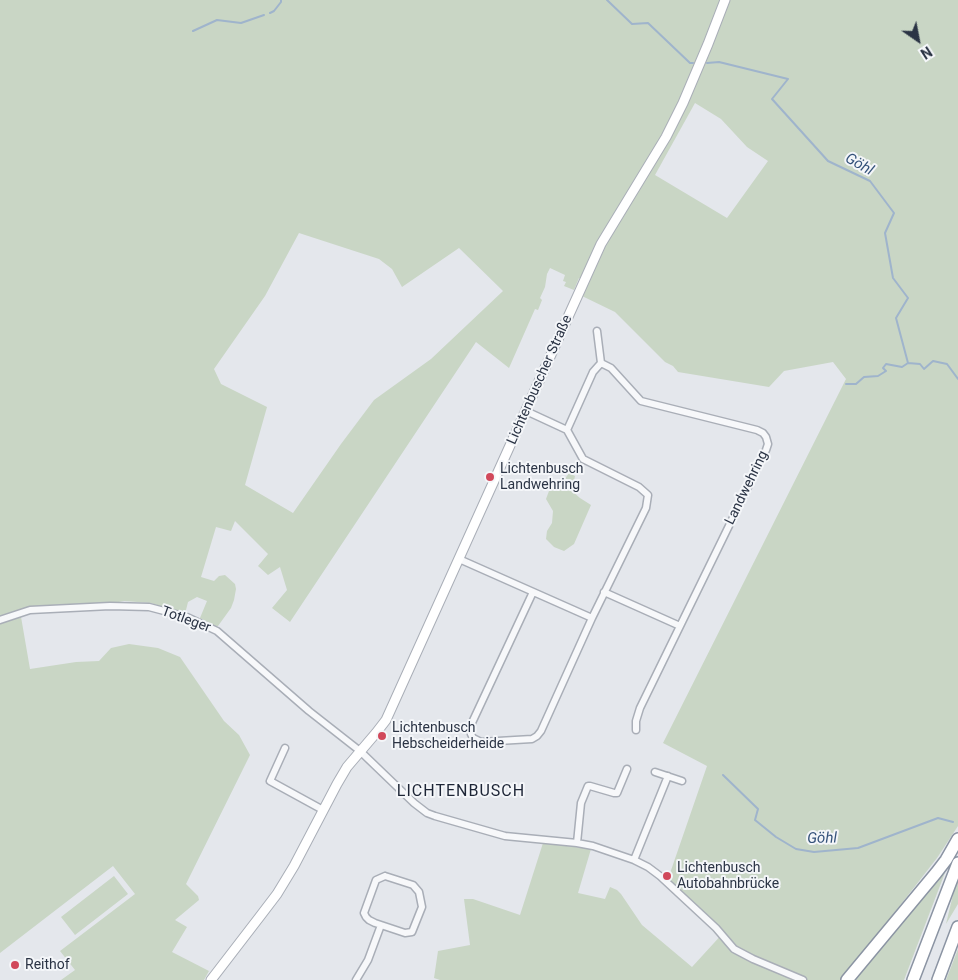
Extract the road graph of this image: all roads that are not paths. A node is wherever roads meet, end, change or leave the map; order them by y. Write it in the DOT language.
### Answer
graph roads {
  1 [pos="725,0"];
  2 [pos="597,331"];
  3 [pos="601,364"];
  4 [pos="526,411"];
  5 [pos="567,430"];
  6 [pos="459,559"];
  7 [pos="533,592"];
  8 [pos="604,592"];
  9 [pos="592,618"];
  10 [pos="0,620"];
  11 [pos="680,626"];
  12 [pos="636,730"];
  13 [pos="285,748"];
  14 [pos="360,751"];
  15 [pos="628,769"];
  16 [pos="655,772"];
  17 [pos="668,776"];
  18 [pos="682,782"];
  19 [pos="323,810"];
  20 [pos="958,839"];
  21 [pos="577,843"];
  22 [pos="634,860"];
  23 [pos="958,863"];
  24 [pos="381,925"];
  25 [pos="958,927"];
  26 [pos="849,979"];
  27 [pos="211,980"];
  28 [pos="356,980"];
  29 [pos="803,980"];
  30 [pos="913,980"];
  31 [pos="938,980"];
  1 -- 4 [label="street, Lichtenbuscher Straße"];
  2 -- 3 [label="street"];
  3 -- 5 [label="street"];
  3 -- 11 [label="street, Landwehring"];
  4 -- 5 [label="street"];
  4 -- 6 [label="street, Lichtenbuscher Straße"];
  5 -- 8 [label="street"];
  6 -- 7 [label="street"];
  6 -- 14 [label="street, Lichtenbuscher Straße"];
  7 -- 9 [label="street"];
  7 -- 9 [label="street"];
  8 -- 9 [label="street"];
  8 -- 11 [label="street"];
  10 -- 14 [label="street, Totleger"];
  11 -- 12 [label="street, Landwehring"];
  13 -- 19 [label="street"];
  14 -- 19 [label="street, Lichtenbuscher Straße"];
  14 -- 21 [label="street, Totleger"];
  15 -- 21 [label="street"];
  16 -- 17 [label="street"];
  17 -- 18 [label="street"];
  17 -- 22 [label="street"];
  19 -- 27 [label="street, Lichtenbuscher Straße"];
  20 -- 26 [label="highway"];
  21 -- 22 [label="street, Totleger"];
  22 -- 29 [label="street, Totleger"];
  23 -- 30 [label="highway"];
  24 -- 24 [label="street"];
  24 -- 28 [label="street"];
  25 -- 31 [label="highway"];
}
